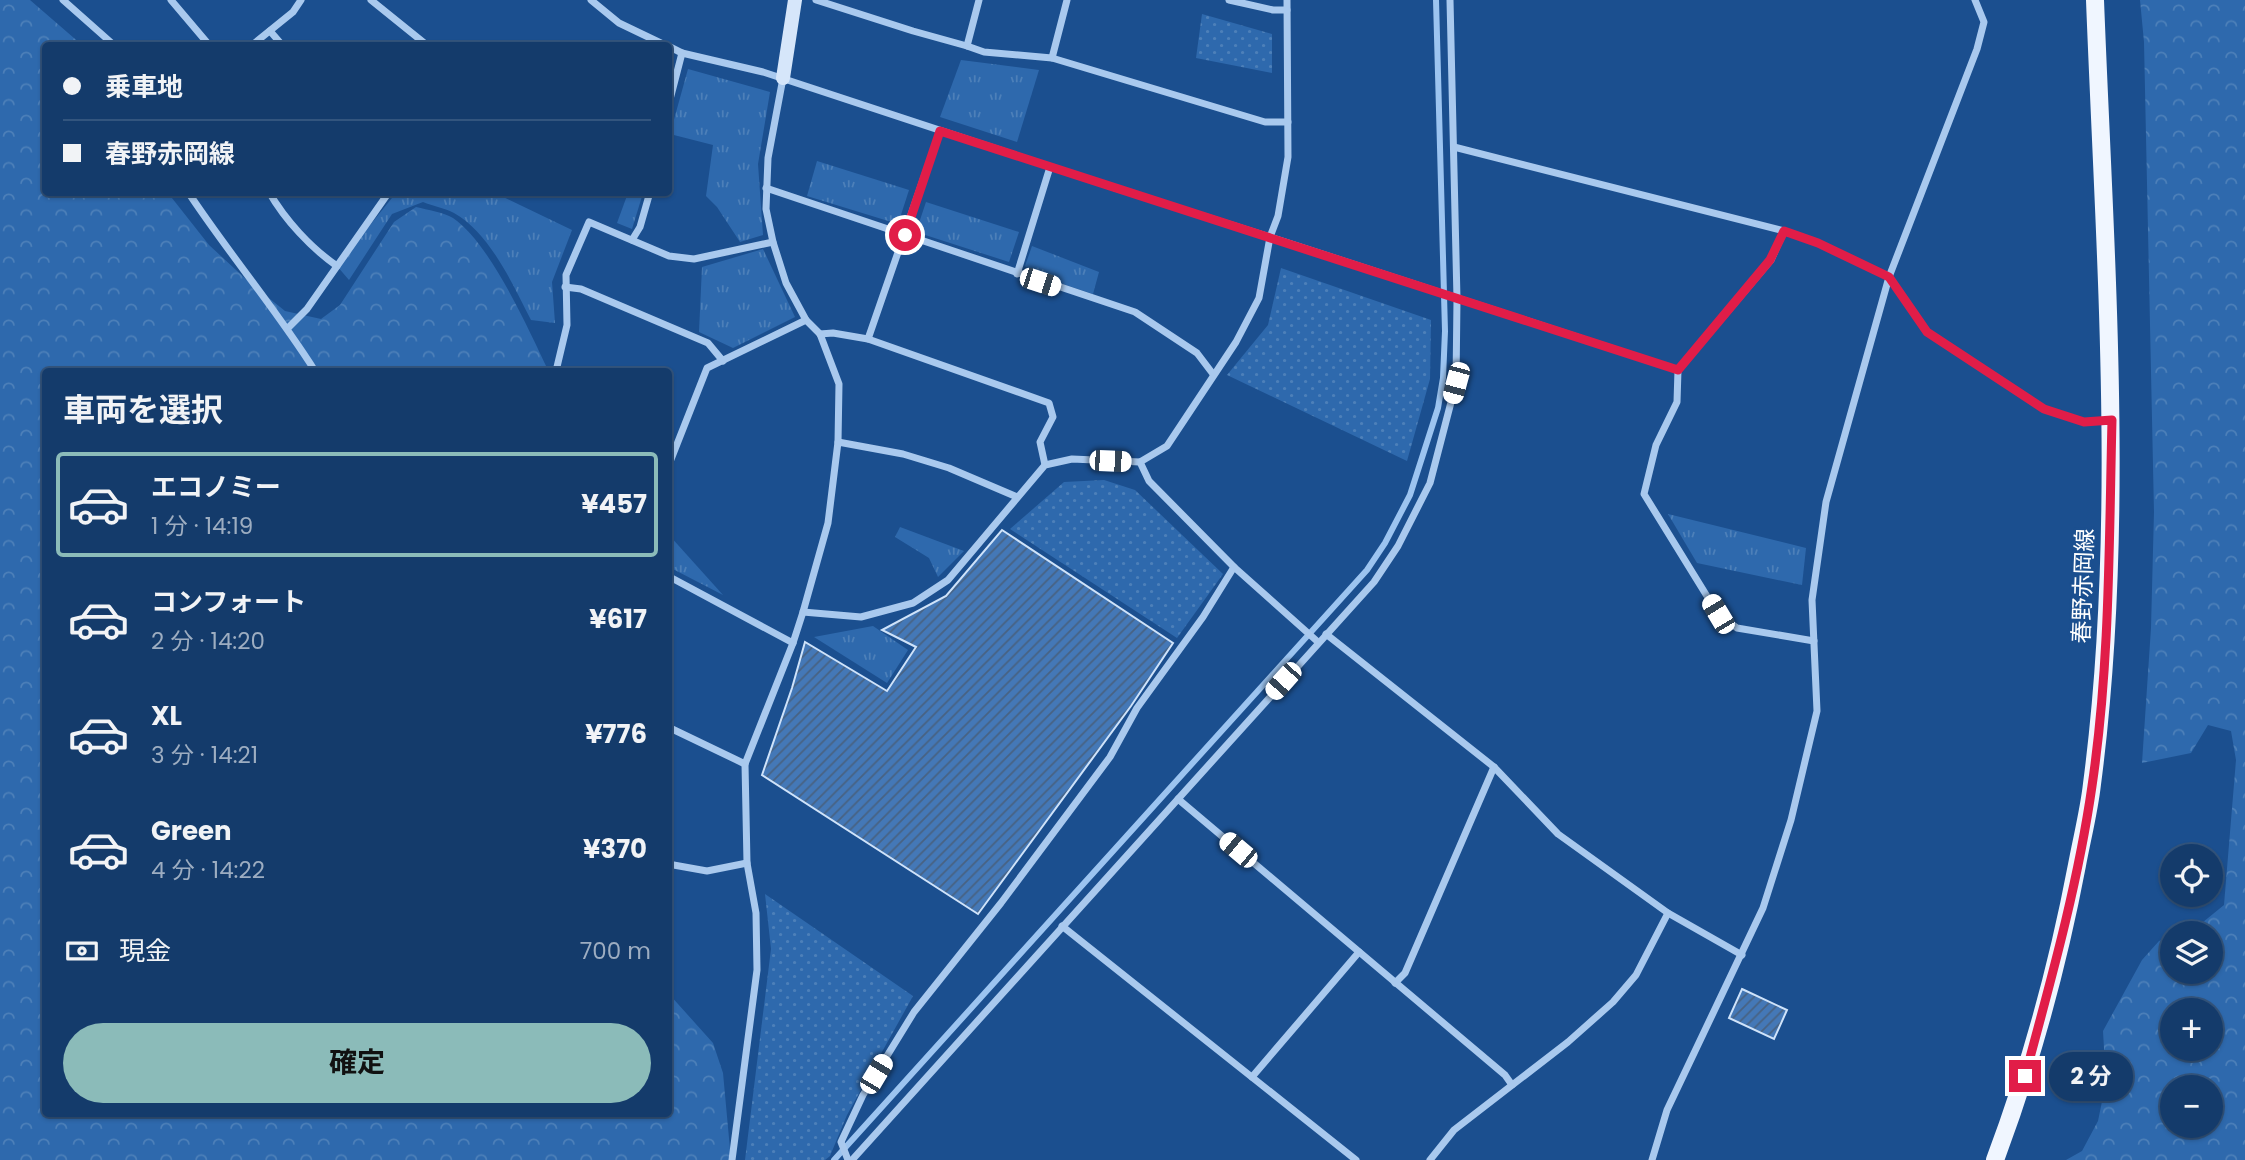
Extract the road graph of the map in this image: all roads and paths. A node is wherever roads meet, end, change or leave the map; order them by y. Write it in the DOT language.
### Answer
graph roads {
  1 [pos="63,0"];
  2 [pos="172,0"];
  3 [pos="301,0"];
  4 [pos="372,0"];
  5 [pos="591,0"];
  6 [pos="795,0"];
  7 [pos="816,0"];
  8 [pos="979,0"];
  9 [pos="1067,0"];
  10 [pos="1229,0"];
  11 [pos="1287,0"];
  12 [pos="1450,0"];
  13 [pos="1975,0"];
  14 [pos="2095,0"];
  15 [pos="1287,10"];
  16 [pos="270,31"];
  17 [pos="110,42"];
  18 [pos="207,42"];
  19 [pos="256,42"];
  20 [pos="279,42"];
  21 [pos="423,42"];
  22 [pos="659,42"];
  23 [pos="967,46"];
  24 [pos="672,48"];
  25 [pos="682,52"];
  26 [pos="1052,58"];
  27 [pos="783,78"];
  28 [pos="672,87"];
  29 [pos="1288,122"];
  30 [pos="940,131"];
  31 [pos="1454,147"];
  32 [pos="1050,167"];
  33 [pos="766,188"];
  34 [pos="191,196"];
  35 [pos="271,196"];
  36 [pos="386,196"];
  37 [pos="649,196"];
  38 [pos="1784,231"];
  39 [pos="905,235"];
  40 [pos="1270,237"];
  41 [pos="632,240"];
  42 [pos="773,242"];
  43 [pos="337,266"];
  44 [pos="1017,274"];
  45 [pos="1889,277"];
  46 [pos="565,287"];
  47 [pos="1454,298"];
  48 [pos="806,320"];
  49 [pos="288,328"];
  50 [pos="820,334"];
  51 [pos="869,338"];
  52 [pos="723,361"];
  53 [pos="313,368"];
  54 [pos="557,368"];
  55 [pos="1678,370"];
  56 [pos="1213,374"];
  57 [pos="2112,420"];
  58 [pos="838,442"];
  59 [pos="672,451"];
  60 [pos="1140,462"];
  61 [pos="1045,465"];
  62 [pos="1017,497"];
  63 [pos="1234,567"];
  64 [pos="672,578"];
  65 [pos="803,612"];
  66 [pos="1326,634"];
  67 [pos="1814,640"];
  68 [pos="1318,642"];
  69 [pos="793,643"];
  70 [pos="672,729"];
  71 [pos="745,764"];
  72 [pos="1494,767"];
  73 [pos="1178,799"];
  74 [pos="747,863"];
  75 [pos="672,865"];
  76 [pos="1668,913"];
  77 [pos="1062,926"];
  78 [pos="1359,952"];
  79 [pos="1742,955"];
  80 [pos="1395,982"];
  81 [pos="1252,1077"];
  82 [pos="1512,1085"];
  83 [pos="732,1160"];
  84 [pos="850,1160"];
  85 [pos="1356,1160"];
  86 [pos="1430,1160"];
  87 [pos="1652,1160"];
  88 [pos="1995,1160"];
  1 -- 17 [label="street"];
  2 -- 18 [label="street"];
  3 -- 16 [label="street"];
  4 -- 21 [label="street"];
  5 -- 22 [label="street"];
  6 -- 27 [label="street"];
  7 -- 23 [label="street"];
  8 -- 23 [label="street"];
  9 -- 26 [label="street"];
  10 -- 15 [label="street"];
  11 -- 15 [label="street"];
  12 -- 31 [label="street"];
  13 -- 45 [label="street"];
  14 -- 57 [label="main road, 春野赤岡線"];
  15 -- 29 [label="street"];
  16 -- 19 [label="street"];
  16 -- 20 [label="street"];
  23 -- 26 [label="street"];
  24 -- 25 [label="street"];
  25 -- 27 [label="street"];
  25 -- 28 [label="street"];
  26 -- 29 [label="street"];
  27 -- 30 [label="street"];
  27 -- 33 [label="street"];
  29 -- 40 [label="street"];
  30 -- 32 [label="street"];
  30 -- 39 [label="street"];
  31 -- 38 [label="street"];
  31 -- 47 [label="street"];
  32 -- 40 [label="street"];
  32 -- 44 [label="street"];
  33 -- 39 [label="street"];
  33 -- 42 [label="street"];
  34 -- 49 [label="street"];
  35 -- 43 [label="street"];
  36 -- 43 [label="street"];
  37 -- 41 [label="street"];
  38 -- 45 [label="street"];
  38 -- 55 [label="street"];
  39 -- 44 [label="street"];
  39 -- 51 [label="street"];
  40 -- 47 [label="street"];
  40 -- 56 [label="street"];
  41 -- 42 [label="street"];
  41 -- 46 [label="street"];
  42 -- 48 [label="street"];
  43 -- 49 [label="street"];
  44 -- 56 [label="street"];
  45 -- 57 [label="street"];
  45 -- 67 [label="street"];
  46 -- 52 [label="street"];
  46 -- 54 [label="street"];
  47 -- 55 [label="street"];
  47 -- 66 [label="street"];
  48 -- 50 [label="street"];
  48 -- 52 [label="street"];
  49 -- 53 [label="street"];
  50 -- 51 [label="street"];
  50 -- 58 [label="street"];
  51 -- 61 [label="street"];
  52 -- 59 [label="street"];
  55 -- 67 [label="street"];
  56 -- 60 [label="street"];
  57 -- 88 [label="main road, 春野赤岡線"];
  58 -- 62 [label="street"];
  58 -- 65 [label="street"];
  60 -- 61 [label="street"];
  60 -- 63 [label="street"];
  61 -- 62 [label="street"];
  62 -- 65 [label="street"];
  63 -- 68 [label="street"];
  63 -- 84 [label="street"];
  64 -- 69 [label="street"];
  65 -- 69 [label="street"];
  66 -- 68 [label="street"];
  66 -- 72 [label="street"];
  67 -- 79 [label="street"];
  68 -- 73 [label="street"];
  69 -- 71 [label="street"];
  70 -- 71 [label="street"];
  71 -- 74 [label="street"];
  72 -- 76 [label="street"];
  72 -- 80 [label="street"];
  73 -- 77 [label="street"];
  73 -- 78 [label="street"];
  74 -- 75 [label="street"];
  74 -- 83 [label="street"];
  76 -- 79 [label="street"];
  76 -- 82 [label="street"];
  77 -- 81 [label="street"];
  77 -- 84 [label="street"];
  78 -- 80 [label="street"];
  78 -- 81 [label="street"];
  79 -- 87 [label="street"];
  80 -- 82 [label="street"];
  81 -- 85 [label="street"];
  82 -- 86 [label="street"];
}
